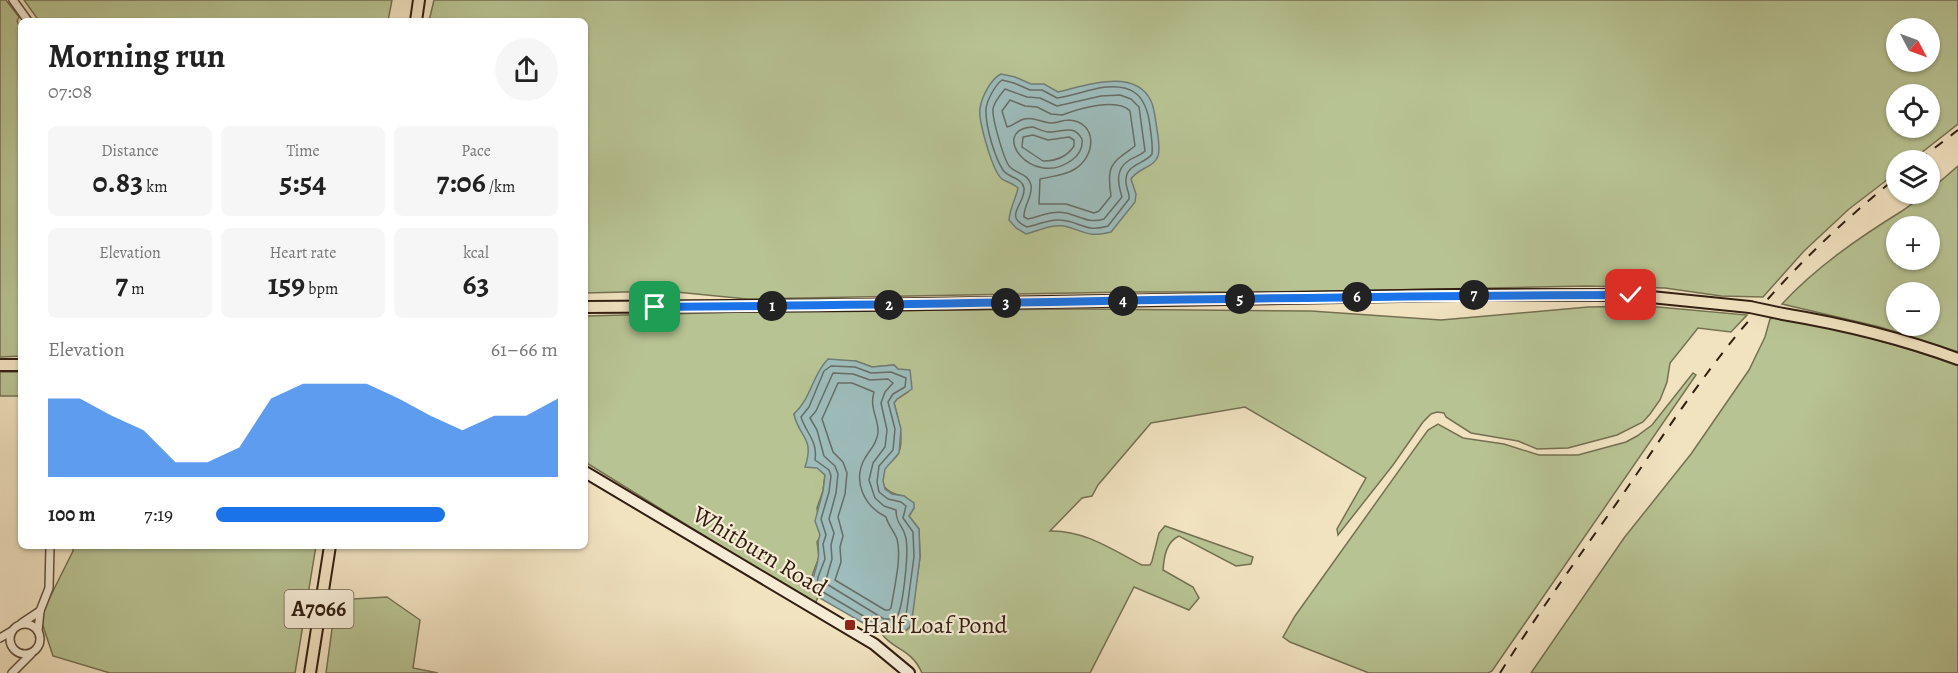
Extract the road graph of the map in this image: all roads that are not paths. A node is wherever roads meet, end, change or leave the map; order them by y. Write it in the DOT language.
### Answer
graph roads {
  1 [pos="13,0"];
  2 [pos="419,0"];
  3 [pos="26,18"];
  4 [pos="416,18"];
  5 [pos="588,308"];
  6 [pos="1958,359"];
  7 [pos="0,365"];
  8 [pos="18,365"];
  9 [pos="588,474"];
  10 [pos="50,549"];
  11 [pos="330,549"];
  12 [pos="40,611"];
  13 [pos="20,624"];
  14 [pos="12,631"];
  15 [pos="38,631"];
  16 [pos="0,639"];
  17 [pos="12,645"];
  18 [pos="34,651"];
  19 [pos="13,671"];
  20 [pos="310,673"];
  21 [pos="909,673"];
  1 -- 3 [label="street"];
  2 -- 4 [label="main road"];
  5 -- 6 [label="main road, bridge"];
  7 -- 8 [label="main road"];
  9 -- 21 [label="main road, Whitburn Road"];
  10 -- 12 [label="street"];
  11 -- 20 [label="main road, A7066"];
  12 -- 13 [label="street"];
  12 -- 15 [label="street"];
  13 -- 14 [label="street"];
  13 -- 15 [label="street"];
  14 -- 16 [label="street"];
  14 -- 17 [label="street"];
  15 -- 18 [label="street"];
  16 -- 17 [label="street"];
  17 -- 18 [label="street"];
  17 -- 19 [label="street"];
  18 -- 19 [label="street"];
}
